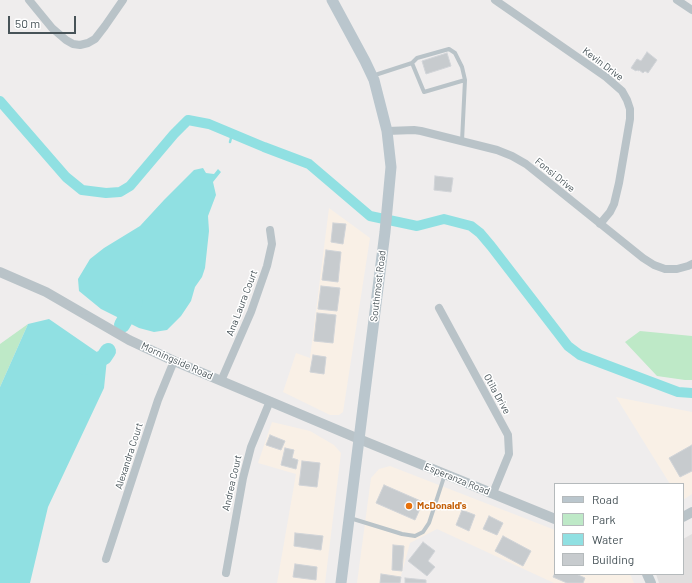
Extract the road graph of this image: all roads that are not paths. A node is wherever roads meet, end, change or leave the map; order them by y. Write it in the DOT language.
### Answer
graph roads {
  1 [pos="29,0"];
  2 [pos="123,0"];
  3 [pos="332,0"];
  4 [pos="495,0"];
  5 [pos="677,0"];
  6 [pos="692,10"];
  7 [pos="412,63"];
  8 [pos="372,76"];
  9 [pos="465,80"];
  10 [pos="388,131"];
  11 [pos="462,142"];
  12 [pos="600,224"];
  13 [pos="270,230"];
  14 [pos="692,264"];
  15 [pos="0,272"];
  16 [pos="439,308"];
  17 [pos="174,362"];
  18 [pos="222,381"];
  19 [pos="270,401"];
  20 [pos="359,439"];
  21 [pos="445,474"];
  22 [pos="493,493"];
  23 [pos="349,518"];
  24 [pos="554,519"];
  25 [pos="106,559"];
  26 [pos="226,573"];
  27 [pos="341,583"];
  1 -- 2 [label="street"];
  3 -- 8 [label="main road, Southmost Road"];
  4 -- 12 [label="street, Kevin Drive"];
  5 -- 6 [label="street"];
  7 -- 8 [label="lane"];
  7 -- 9 [label="lane"];
  7 -- 9 [label="lane"];
  8 -- 10 [label="main road, Southmost Road"];
  9 -- 11 [label="lane"];
  10 -- 11 [label="street, Fonsi Drive"];
  10 -- 20 [label="main road, Southmost Road"];
  11 -- 12 [label="street, Fonsi Drive"];
  12 -- 14 [label="street, Fonsi Drive"];
  13 -- 18 [label="street, Ana Laura Court"];
  15 -- 17 [label="street, Morningside Road"];
  16 -- 22 [label="street, Otila Drive"];
  17 -- 18 [label="street, Morningside Road"];
  17 -- 25 [label="street, Alexandra Court"];
  18 -- 19 [label="street, Morningside Road"];
  19 -- 20 [label="street, Morningside Road"];
  19 -- 26 [label="street, Andrea Court"];
  20 -- 21 [label="street, Esperanza Road"];
  20 -- 23 [label="main road, Southmost Road"];
  21 -- 22 [label="street, Esperanza Road"];
  21 -- 23 [label="lane"];
  22 -- 24 [label="street, Esperanza Road"];
  23 -- 27 [label="main road, Southmost Road"];
}
